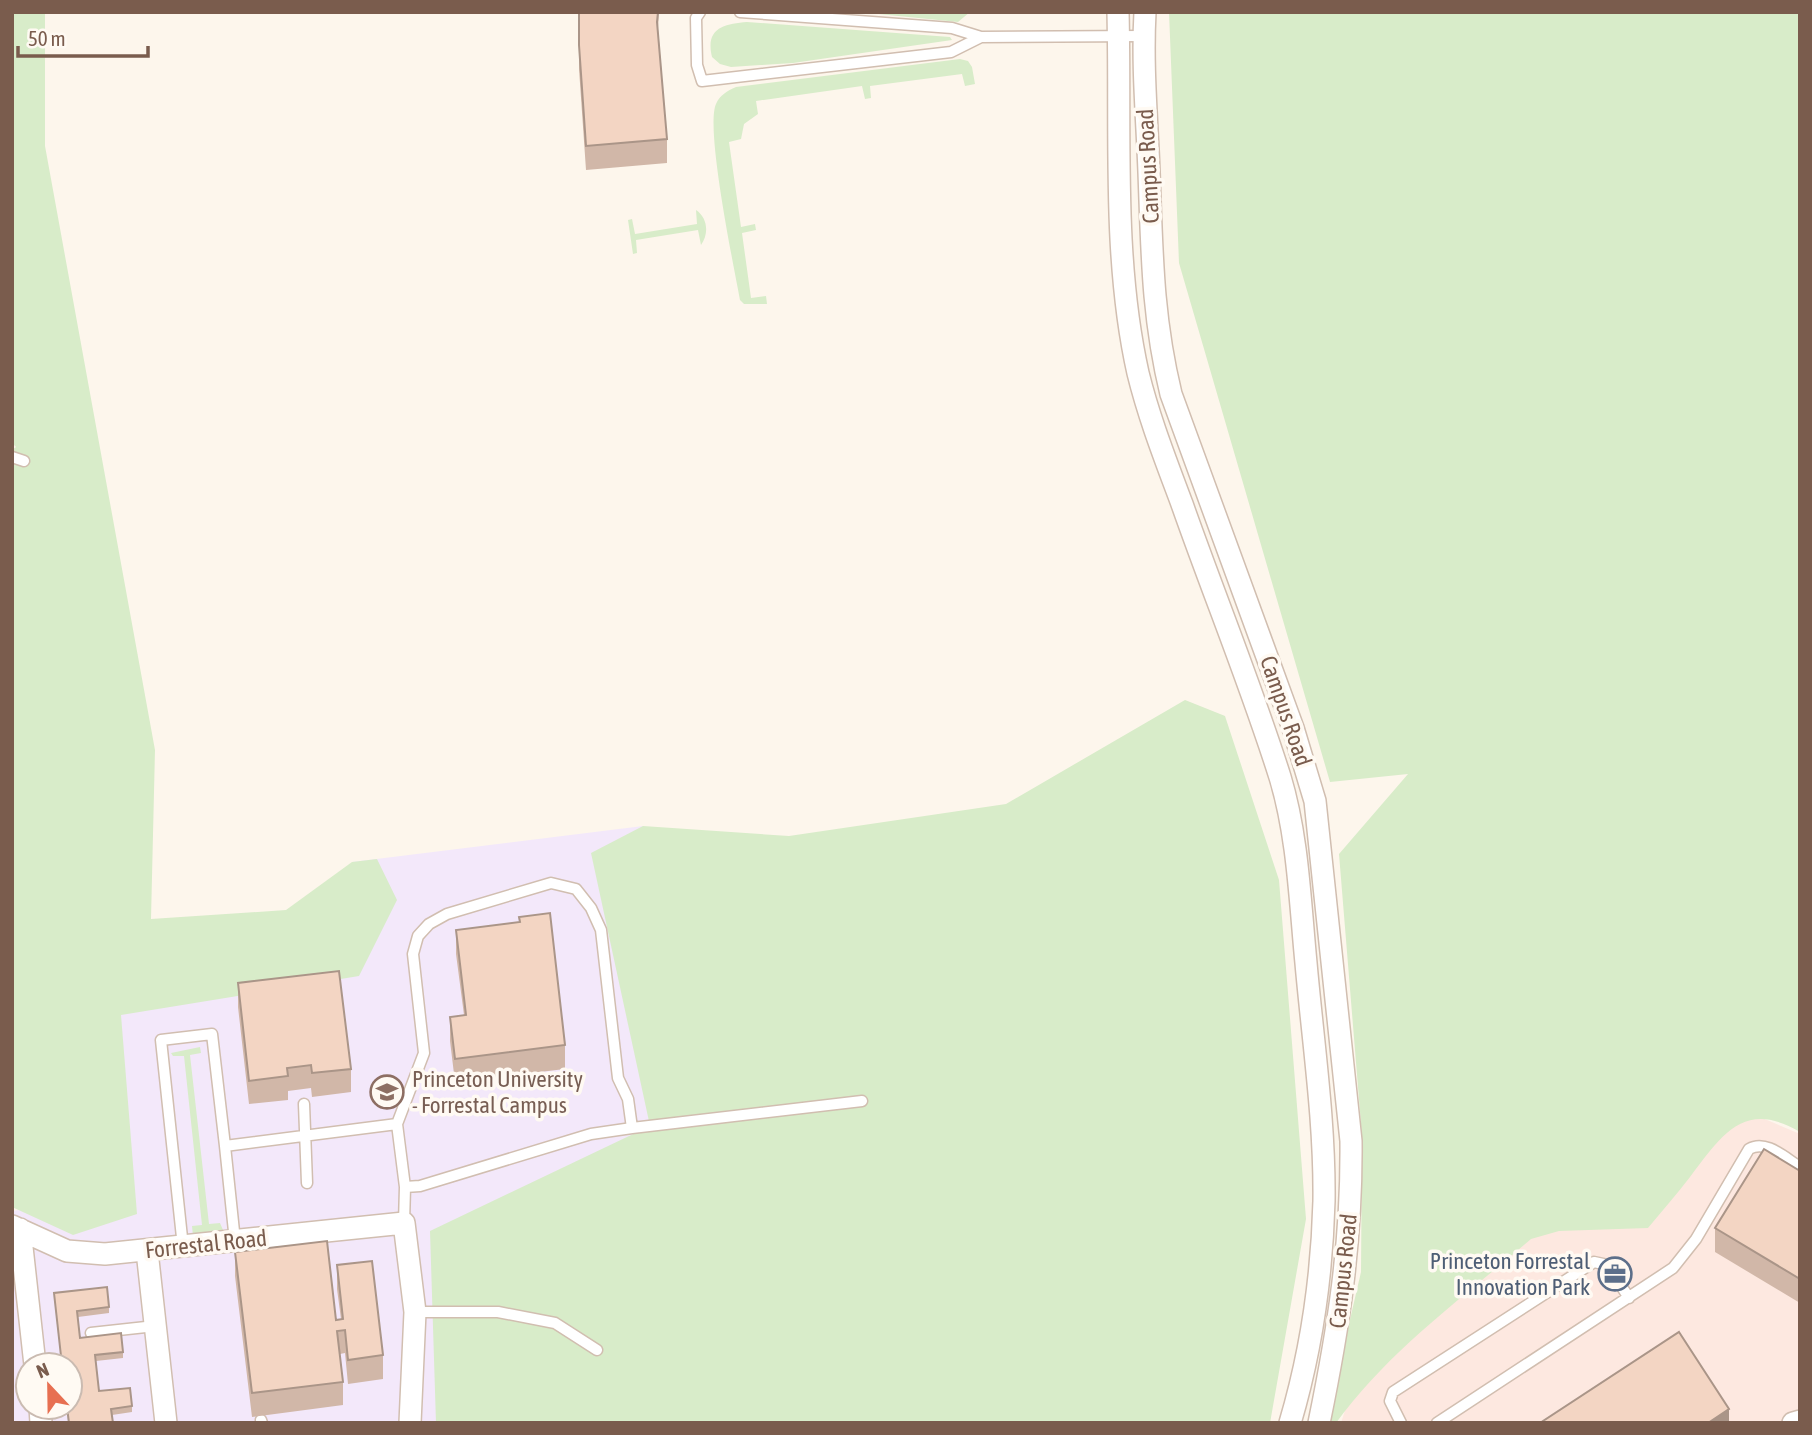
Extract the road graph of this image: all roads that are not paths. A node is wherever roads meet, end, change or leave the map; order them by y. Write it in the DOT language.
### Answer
graph roads {
  1 [pos="700,12"];
  2 [pos="740,12"];
  3 [pos="1118,12"];
  4 [pos="1145,12"];
  5 [pos="1144,36"];
  6 [pos="981,37"];
  7 [pos="1119,37"];
  8 [pos="12,457"];
  9 [pos="24,461"];
  10 [pos="862,1101"];
  11 [pos="304,1104"];
  12 [pos="397,1124"];
  13 [pos="632,1128"];
  14 [pos="306,1135"];
  15 [pos="225,1146"];
  16 [pos="1800,1167"];
  17 [pos="307,1183"];
  18 [pos="405,1187"];
  19 [pos="404,1223"];
  20 [pos="16,1227"];
  21 [pos="235,1241"];
  22 [pos="183,1247"];
  23 [pos="147,1251"];
  24 [pos="1629,1298"];
  25 [pos="415,1312"];
  26 [pos="155,1326"];
  27 [pos="91,1333"];
  28 [pos="597,1350"];
  29 [pos="33,1351"];
  30 [pos="1800,1421"];
  31 [pos="166,1423"];
  32 [pos="410,1423"];
  33 [pos="1290,1423"];
  34 [pos="1319,1423"];
  35 [pos="1401,1423"];
  36 [pos="1437,1423"];
  37 [pos="1793,1423"];
  1 -- 6 [label="lane"];
  2 -- 6 [label="lane"];
  3 -- 7 [label="street, Campus Road"];
  4 -- 5 [label="street, Campus Road"];
  5 -- 7 [label="lane"];
  5 -- 34 [label="street, Campus Road"];
  6 -- 7 [label="lane"];
  7 -- 33 [label="street, Campus Road"];
  8 -- 9 [label="lane"];
  10 -- 13 [label="lane"];
  11 -- 14 [label="lane"];
  12 -- 13 [label="lane"];
  12 -- 14 [label="lane"];
  12 -- 18 [label="lane"];
  13 -- 18 [label="lane"];
  14 -- 15 [label="lane"];
  14 -- 17 [label="lane"];
  15 -- 21 [label="lane"];
  15 -- 22 [label="lane"];
  16 -- 24 [label="lane"];
  18 -- 19 [label="lane"];
  19 -- 21 [label="street, Forrestal Road"];
  19 -- 25 [label="street"];
  20 -- 23 [label="street, Forrestal Road"];
  20 -- 29 [label="street"];
  21 -- 22 [label="street, Forrestal Road"];
  22 -- 23 [label="street, Forrestal Road"];
  23 -- 26 [label="street"];
  24 -- 35 [label="lane"];
  24 -- 36 [label="lane"];
  25 -- 28 [label="lane"];
  25 -- 32 [label="street"];
  26 -- 27 [label="lane"];
  26 -- 31 [label="street"];
  30 -- 37 [label="street"];
}
